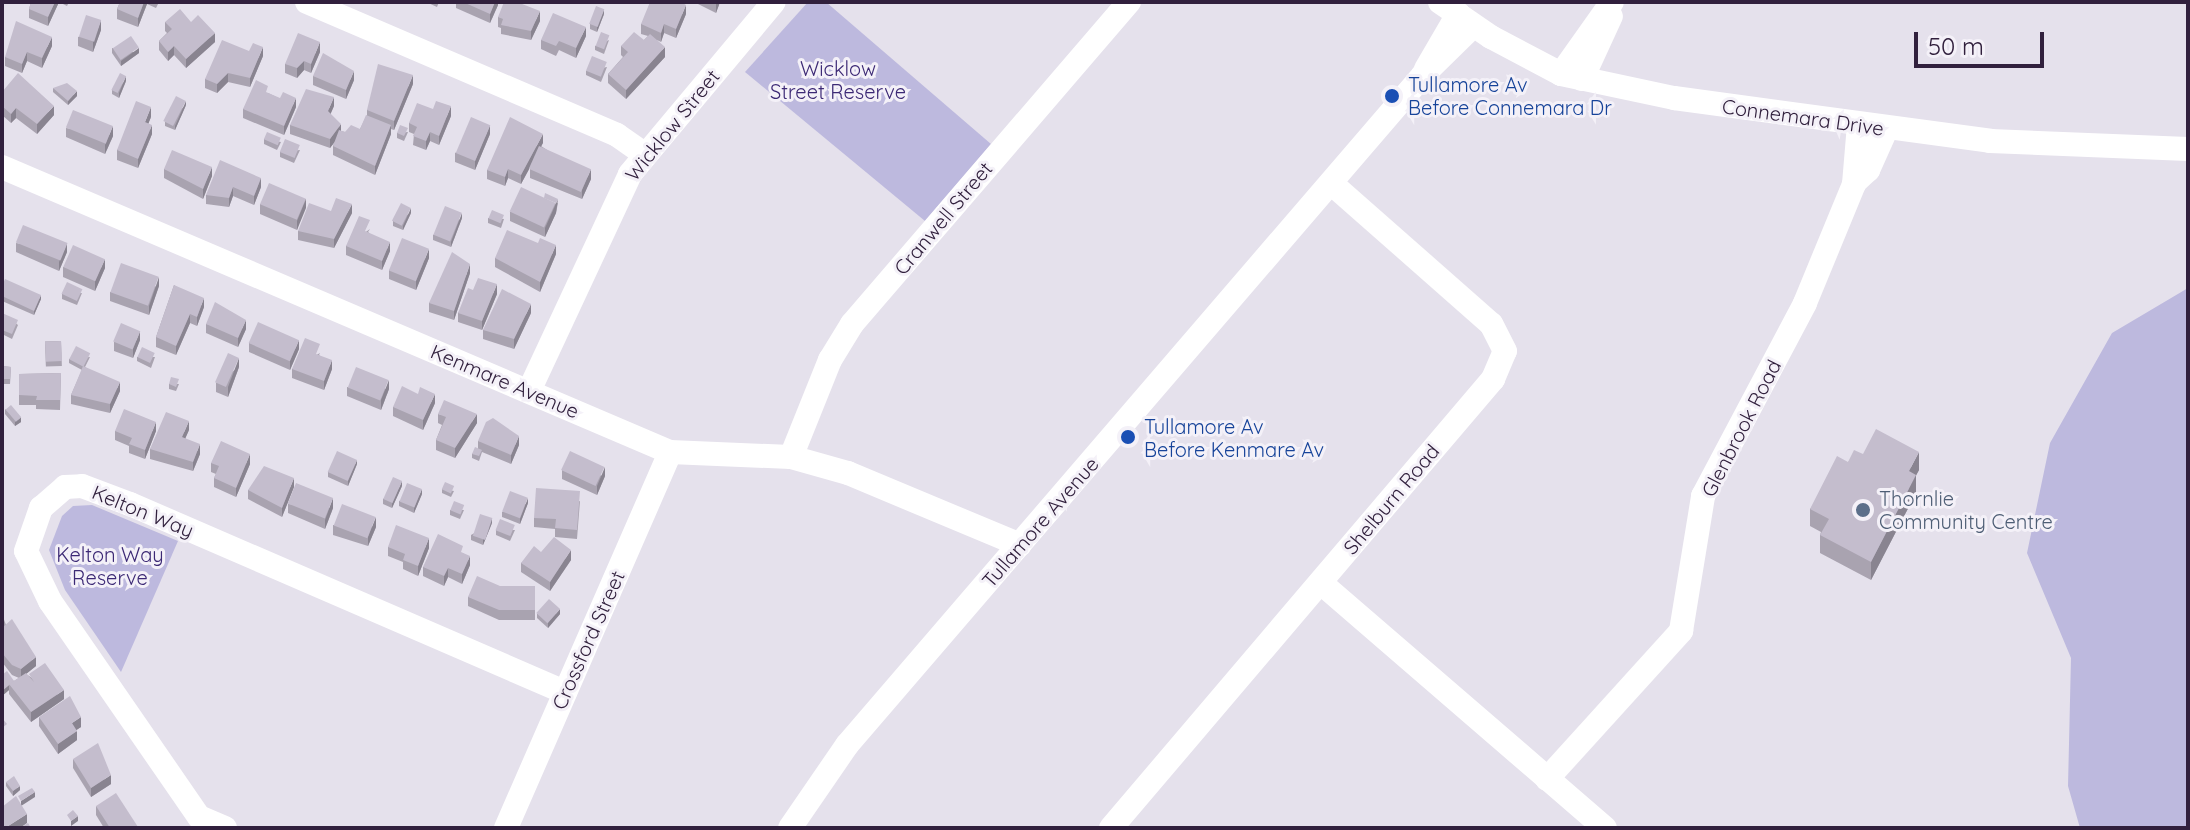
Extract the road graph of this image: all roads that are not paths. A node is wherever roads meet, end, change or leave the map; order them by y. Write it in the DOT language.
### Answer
graph roads {
  1 [pos="307,2"];
  2 [pos="774,2"];
  3 [pos="1129,2"];
  4 [pos="1614,2"];
  5 [pos="1457,14"];
  6 [pos="1571,76"];
  7 [pos="1859,125"];
  8 [pos="1886,130"];
  9 [pos="2188,149"];
  10 [pos="644,154"];
  11 [pos="2,167"];
  12 [pos="1331,183"];
  13 [pos="1854,184"];
  14 [pos="529,391"];
  15 [pos="670,452"];
  16 [pos="791,457"];
  17 [pos="1020,545"];
  18 [pos="1321,583"];
  19 [pos="565,692"];
  20 [pos="1547,779"];
  21 [pos="225,828"];
  22 [pos="506,828"];
  23 [pos="790,828"];
  24 [pos="1111,828"];
  25 [pos="1605,828"];
  1 -- 10 [label="street"];
  2 -- 10 [label="street, Wicklow Street"];
  3 -- 16 [label="street, Cranwell Street"];
  4 -- 6 [label="street"];
  5 -- 6 [label="street, Connemara Drive"];
  5 -- 12 [label="street, Tullamore Avenue"];
  6 -- 7 [label="street, Connemara Drive"];
  7 -- 8 [label="street, Connemara Drive"];
  7 -- 13 [label="street, Glenbrook Road"];
  8 -- 9 [label="street, Connemara Drive"];
  8 -- 13 [label="street, Glenbrook Road"];
  10 -- 14 [label="street, Wicklow Street"];
  11 -- 14 [label="street, Kenmare Avenue"];
  12 -- 17 [label="street, Tullamore Avenue"];
  12 -- 18 [label="street, Shelburn Road"];
  13 -- 20 [label="street, Glenbrook Road"];
  14 -- 15 [label="street, Kenmare Avenue"];
  15 -- 16 [label="street, Kenmare Avenue"];
  15 -- 19 [label="street, Crossford Street"];
  16 -- 17 [label="street, Kenmare Avenue"];
  17 -- 23 [label="street, Tullamore Avenue"];
  18 -- 20 [label="street"];
  18 -- 24 [label="street, Shelburn Road"];
  19 -- 21 [label="street, Kelton Way"];
  19 -- 22 [label="street, Crossford Street"];
  20 -- 25 [label="street"];
}
